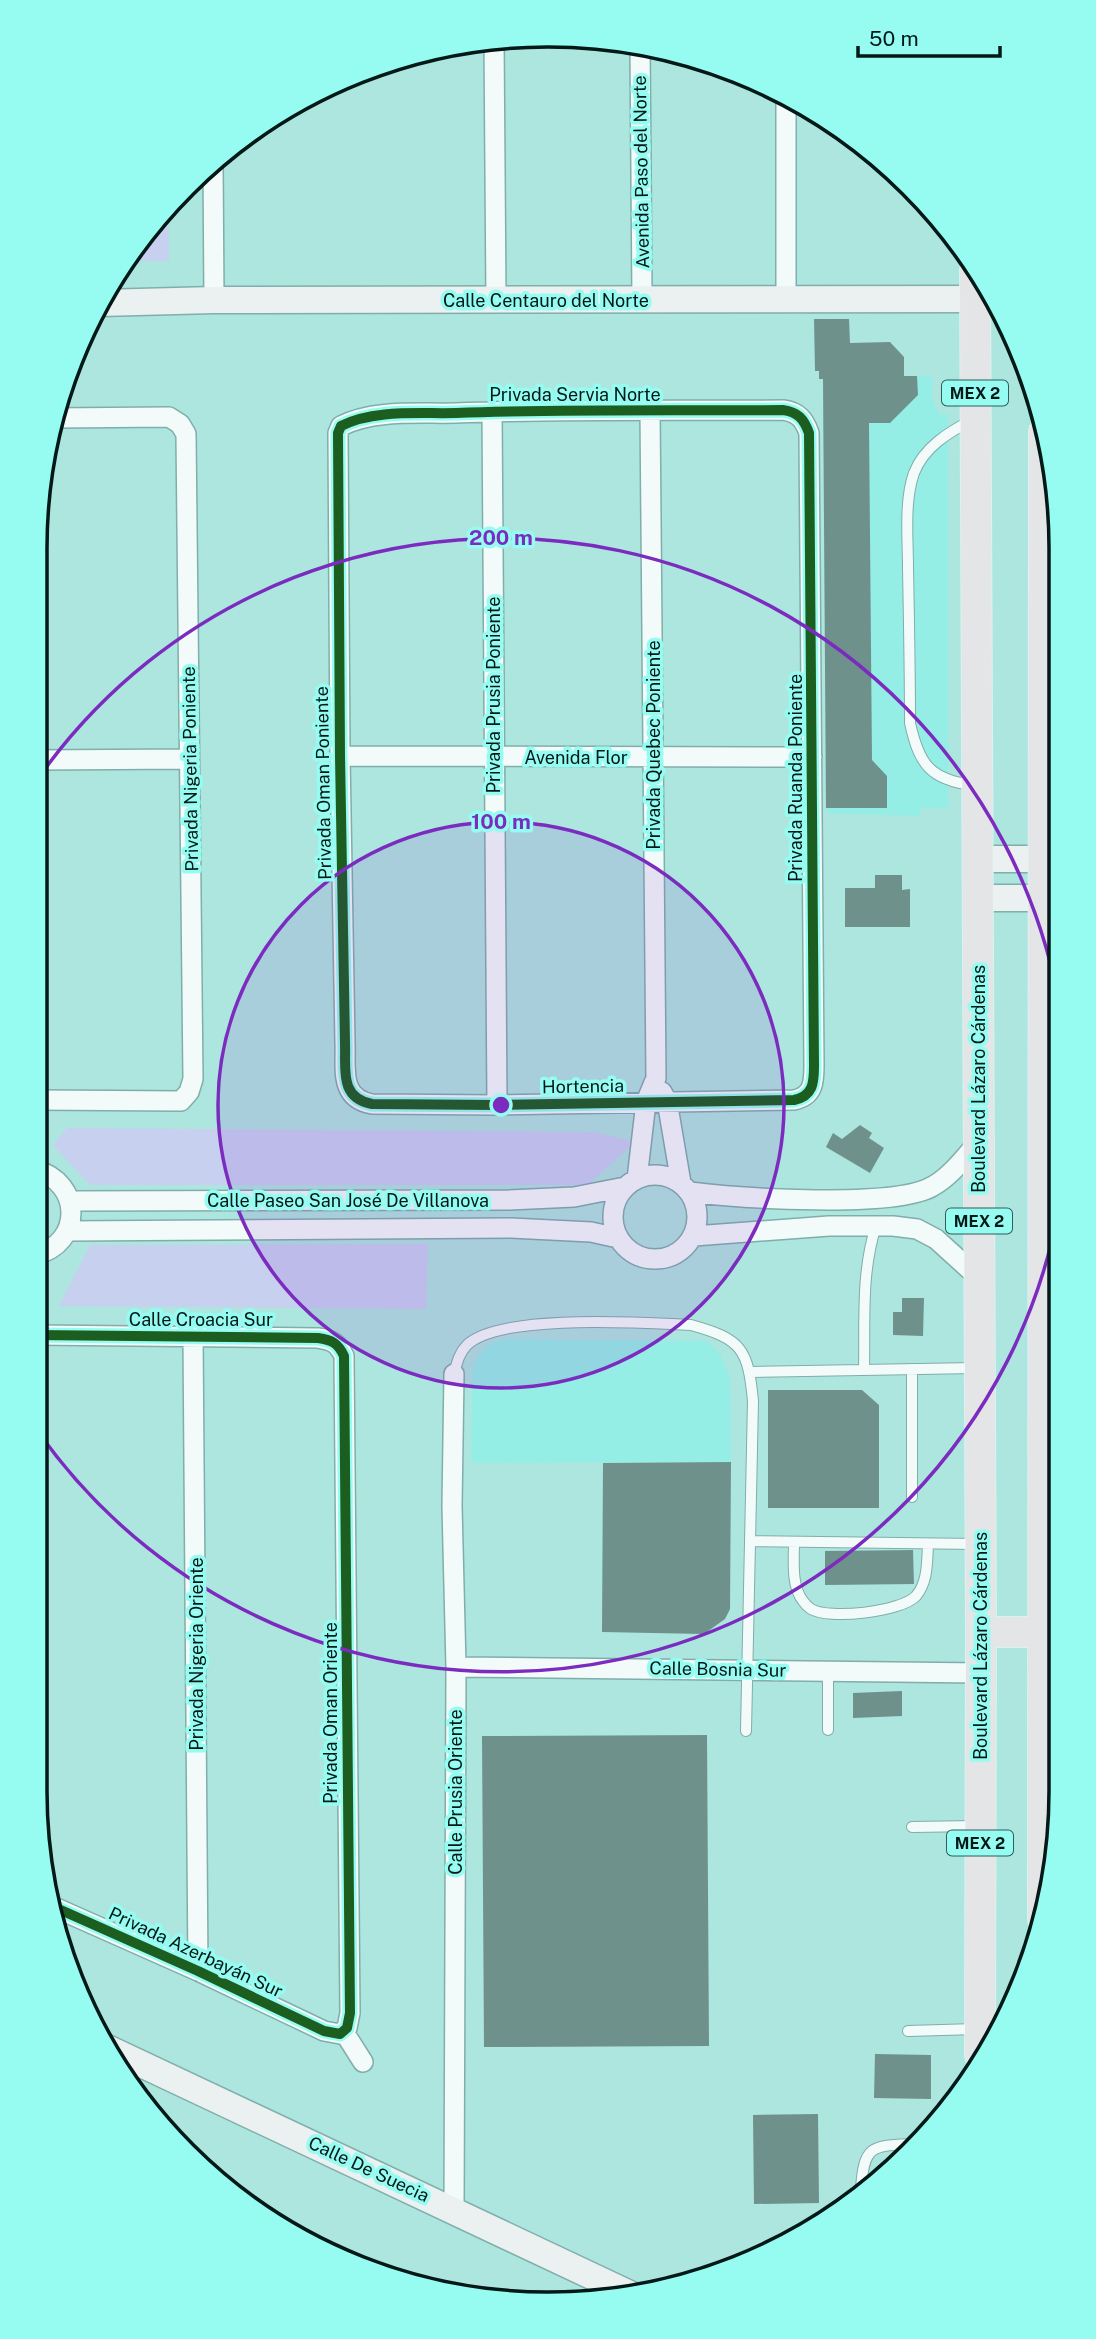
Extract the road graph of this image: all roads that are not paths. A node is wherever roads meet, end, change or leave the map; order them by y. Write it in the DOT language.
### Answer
graph roads {
  1 [pos="494,51"];
  2 [pos="640,56"];
  3 [pos="786,108"];
  4 [pos="213,176"];
  5 [pos="976,289"];
  6 [pos="981,296"];
  7 [pos="642,299"];
  8 [pos="786,299"];
  9 [pos="214,300"];
  10 [pos="496,300"];
  11 [pos="112,303"];
  12 [pos="492,411"];
  13 [pos="650,411"];
  14 [pos="64,418"];
  15 [pos="976,418"];
  16 [pos="809,444"];
  17 [pos="338,446"];
  18 [pos="1045,491"];
  19 [pos="1049,737"];
  20 [pos="340,756"];
  21 [pos="494,757"];
  22 [pos="653,757"];
  23 [pos="813,757"];
  24 [pos="189,759"];
  25 [pos="47,760"];
  26 [pos="977,785"];
  27 [pos="977,859"];
  28 [pos="1049,859"];
  29 [pos="977,898"];
  30 [pos="1049,898"];
  31 [pos="1049,1033"];
  32 [pos="656,1078"];
  33 [pos="47,1100"];
  34 [pos="794,1100"];
  35 [pos="667,1101"];
  36 [pos="646,1102"];
  37 [pos="372,1104"];
  38 [pos="497,1105"];
  39 [pos="979,1141"];
  40 [pos="47,1175"];
  41 [pos="631,1183"];
  42 [pos="685,1188"];
  43 [pos="70,1200"];
  44 [pos="367,1200"];
  45 [pos="876,1226"];
  46 [pos="367,1228"];
  47 [pos="67,1231"];
  48 [pos="694,1236"];
  49 [pos="618,1238"];
  50 [pos="47,1250"];
  51 [pos="979,1279"];
  52 [pos="47,1335"];
  53 [pos="194,1336"];
  54 [pos="979,1368"];
  55 [pos="864,1369"];
  56 [pos="912,1369"];
  57 [pos="346,1370"];
  58 [pos="750,1372"];
  59 [pos="454,1374"];
  60 [pos="912,1497"];
  61 [pos="750,1541"];
  62 [pos="794,1543"];
  63 [pos="928,1544"];
  64 [pos="981,1544"];
  65 [pos="981,1632"];
  66 [pos="1045,1632"];
  67 [pos="456,1667"];
  68 [pos="747,1670"];
  69 [pos="828,1671"];
  70 [pos="981,1673"];
  71 [pos="828,1730"];
  72 [pos="747,1731"];
  73 [pos="912,1826"];
  74 [pos="980,1826"];
  75 [pos="1043,1860"];
  76 [pos="62,1910"];
  77 [pos="198,1971"];
  78 [pos="908,2031"];
  79 [pos="344,2032"];
  80 [pos="980,2042"];
  81 [pos="123,2055"];
  82 [pos="363,2062"];
  83 [pos="902,2145"];
  84 [pos="862,2180"];
  85 [pos="454,2209"];
  86 [pos="616,2287"];
  1 -- 10 [label="street"];
  2 -- 7 [label="street, Avenida Paso del Norte"];
  3 -- 8 [label="street"];
  4 -- 9 [label="street"];
  5 -- 8 [label="street, Calle Centauro del Norte"];
  6 -- 15 [label="main road, Boulevard Lázaro Cárdenas / MEX 2"];
  7 -- 8 [label="street, Calle Centauro del Norte"];
  7 -- 10 [label="street, Calle Centauro del Norte"];
  9 -- 10 [label="street, Calle Centauro del Norte"];
  9 -- 11 [label="street, Calle Centauro del Norte"];
  12 -- 13 [label="street, Privada Servia Norte"];
  12 -- 17 [label="street, Privada Servia Norte"];
  12 -- 21 [label="street, Privada Prusia Poniente"];
  13 -- 16 [label="street, Privada Servia Norte"];
  13 -- 22 [label="street, Privada Quebec Poniente"];
  14 -- 24 [label="street, Privada Nigeria Poniente"];
  15 -- 26 [label="main road, Boulevard Lázaro Cárdenas / MEX 2"];
  15 -- 26 [label="lane"];
  16 -- 23 [label="street, Privada Ruanda Poniente"];
  17 -- 20 [label="street, Privada Oman Poniente"];
  18 -- 19 [label="main road"];
  20 -- 21 [label="street, Avenida Flor"];
  20 -- 37 [label="street, Privada Oman Poniente"];
  21 -- 22 [label="street, Avenida Flor"];
  21 -- 38 [label="street, Privada Prusia Poniente"];
  22 -- 23 [label="street, Avenida Flor"];
  22 -- 32 [label="street, Privada Quebec Poniente"];
  23 -- 34 [label="street, Privada Ruanda Poniente"];
  24 -- 25 [label="street"];
  24 -- 33 [label="street, Privada Nigeria Poniente"];
  26 -- 27 [label="main road, Boulevard Lázaro Cárdenas / MEX 2"];
  27 -- 28 [label="street"];
  27 -- 29 [label="main road, Boulevard Lázaro Cárdenas / MEX 2"];
  29 -- 30 [label="street"];
  29 -- 39 [label="main road, Boulevard Lázaro Cárdenas / MEX 2"];
  31 -- 66 [label="main road"];
  32 -- 35 [label="street, Privada Quebec Poniente"];
  32 -- 36 [label="street, Privada Quebec Poniente"];
  34 -- 35 [label="street, Hortencia"];
  35 -- 36 [label="street, Hortencia"];
  35 -- 42 [label="street, Privada Quebec Poniente"];
  36 -- 38 [label="street, Hortencia"];
  36 -- 41 [label="street, Privada Quebec Poniente"];
  37 -- 38 [label="street, Hortencia"];
  39 -- 42 [label="street"];
  39 -- 51 [label="main road, Boulevard Lázaro Cárdenas / MEX 2"];
  40 -- 43 [label="street"];
  41 -- 42 [label="street"];
  41 -- 44 [label="street, Calle Paseo San José De Villanova"];
  41 -- 49 [label="street"];
  42 -- 48 [label="street"];
  43 -- 44 [label="street, Calle Paseo San José De Villanova"];
  43 -- 47 [label="street"];
  44 -- 46 [label="street"];
  45 -- 48 [label="street"];
  45 -- 51 [label="street"];
  45 -- 55 [label="lane"];
  46 -- 47 [label="street, Calle Paseo San José De Villanova"];
  46 -- 49 [label="street, Calle Paseo San José De Villanova"];
  47 -- 50 [label="street"];
  48 -- 49 [label="street"];
  51 -- 54 [label="main road, Boulevard Lázaro Cárdenas / MEX 2"];
  52 -- 53 [label="street, Calle Croacia Sur"];
  53 -- 57 [label="street, Calle Croacia Sur"];
  53 -- 77 [label="street, Privada Nigeria Oriente"];
  54 -- 56 [label="lane"];
  54 -- 64 [label="main road, Boulevard Lázaro Cárdenas / MEX 2"];
  55 -- 56 [label="lane"];
  55 -- 58 [label="lane"];
  56 -- 60 [label="lane"];
  57 -- 79 [label="street, Privada Oman Oriente"];
  58 -- 59 [label="lane"];
  58 -- 61 [label="lane"];
  59 -- 67 [label="street, Calle Prusia Oriente"];
  61 -- 62 [label="lane"];
  61 -- 68 [label="lane"];
  62 -- 63 [label="lane"];
  62 -- 63 [label="lane"];
  63 -- 64 [label="lane"];
  64 -- 65 [label="main road, Boulevard Lázaro Cárdenas / MEX 2"];
  65 -- 66 [label="main road"];
  65 -- 70 [label="main road, Boulevard Lázaro Cárdenas / MEX 2"];
  66 -- 75 [label="main road"];
  67 -- 68 [label="street, Calle Bosnia Sur"];
  67 -- 85 [label="street, Calle Prusia Oriente"];
  68 -- 69 [label="street, Calle Bosnia Sur"];
  68 -- 72 [label="lane"];
  69 -- 70 [label="street, Calle Bosnia Sur"];
  69 -- 71 [label="lane"];
  70 -- 74 [label="main road, Boulevard Lázaro Cárdenas / MEX 2"];
  73 -- 74 [label="lane"];
  74 -- 80 [label="main road, Boulevard Lázaro Cárdenas / MEX 2"];
  76 -- 77 [label="street, Privada Azerbayán Sur"];
  77 -- 79 [label="street, Privada Azerbayán Sur"];
  78 -- 80 [label="lane"];
  79 -- 82 [label="street"];
  81 -- 85 [label="street, Calle De Suecia"];
  83 -- 84 [label="lane"];
  85 -- 86 [label="street, Calle De Suecia"];
}
